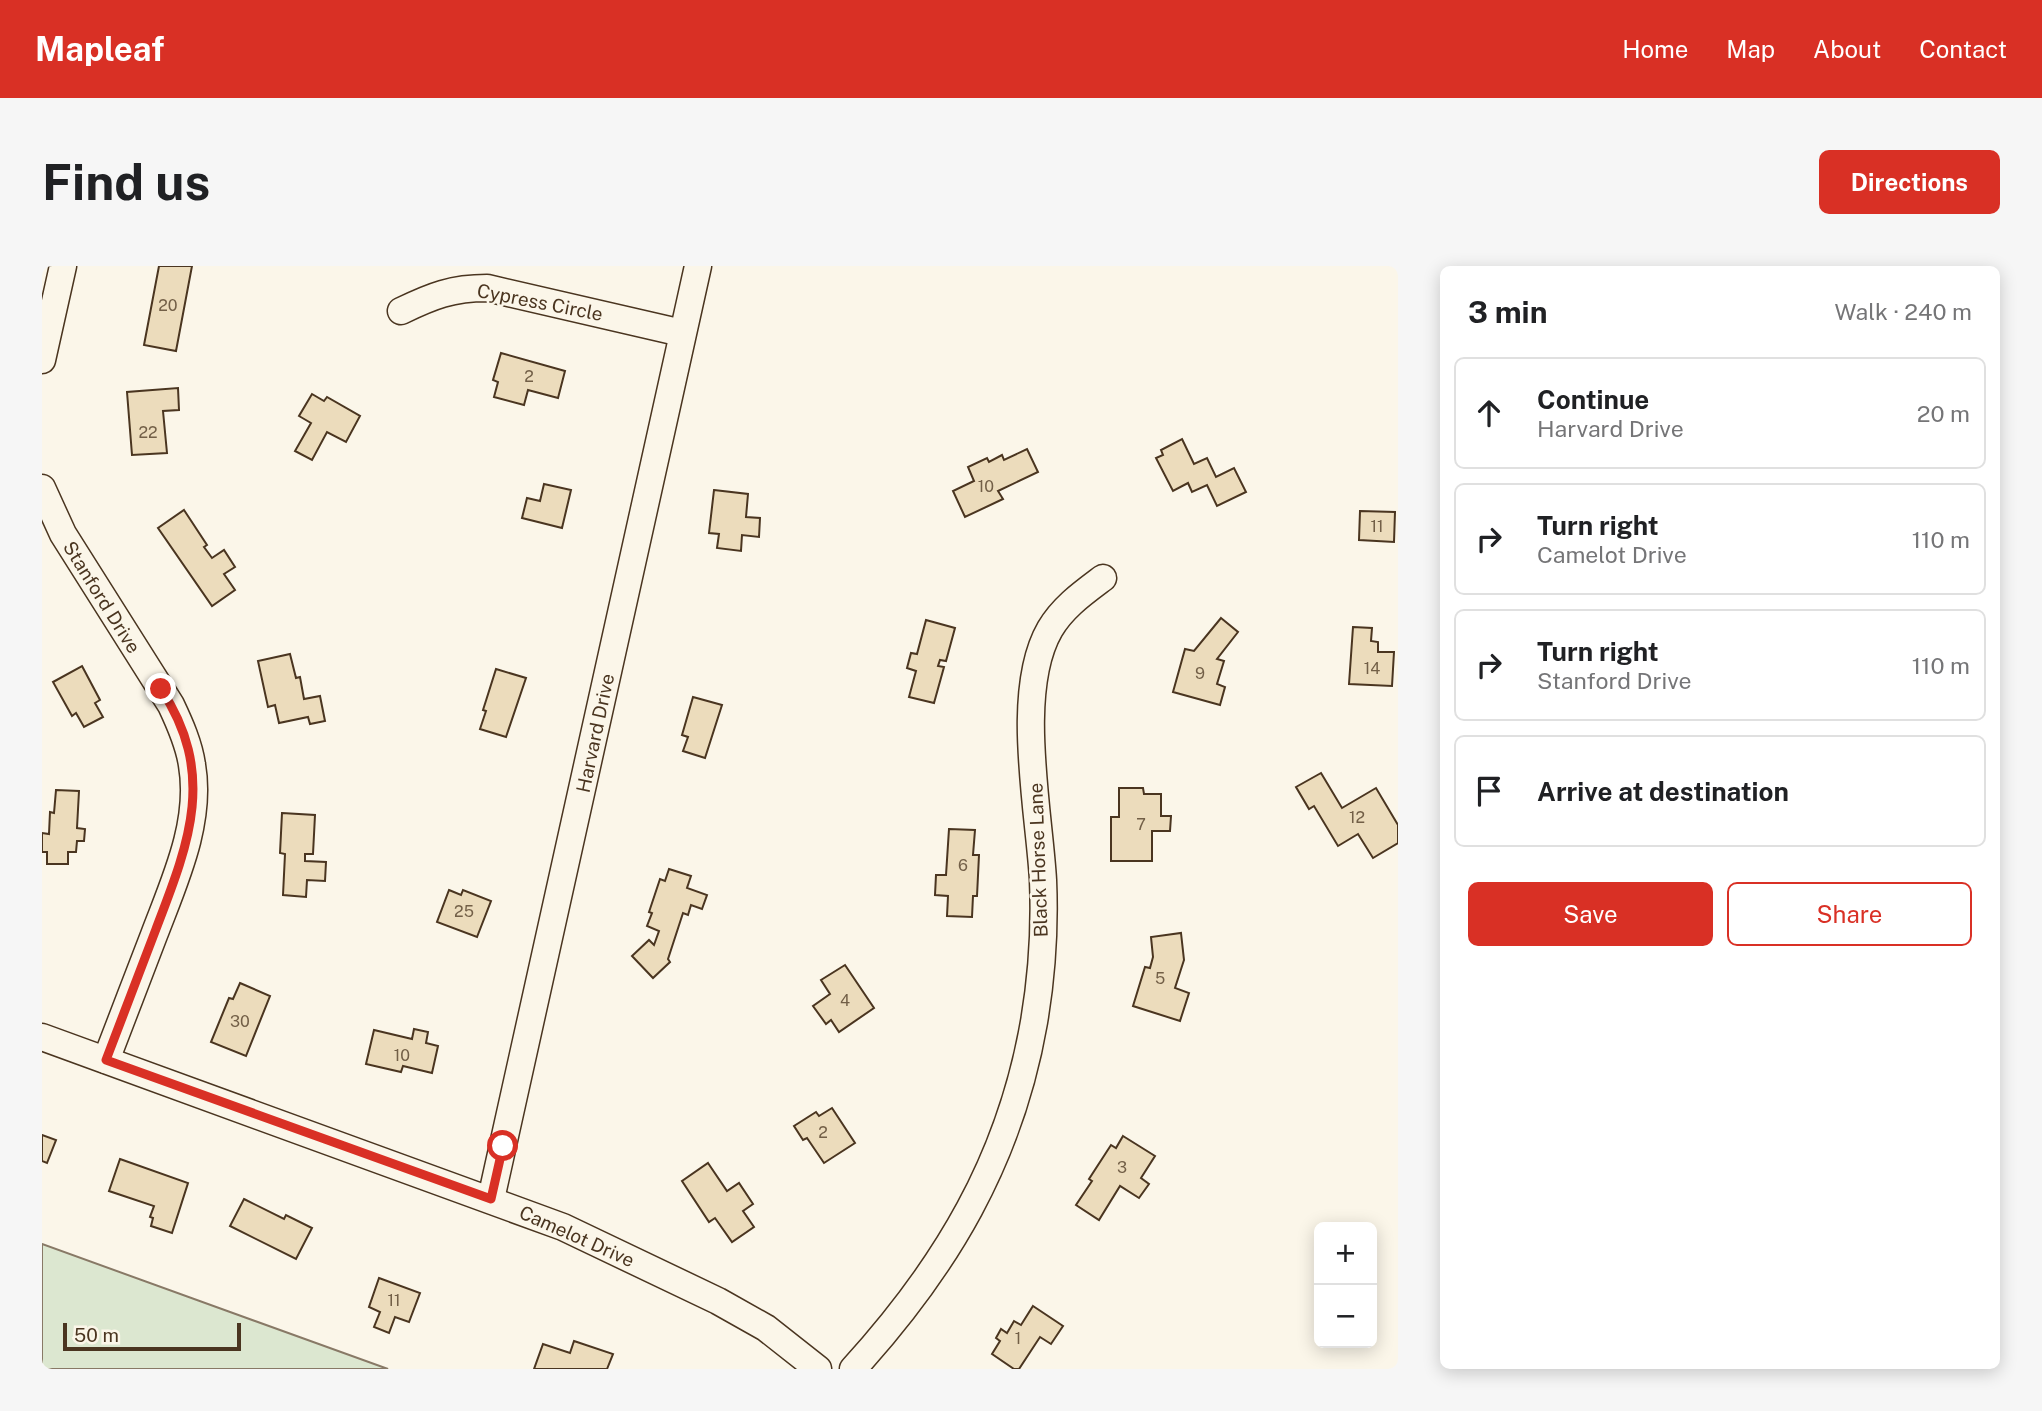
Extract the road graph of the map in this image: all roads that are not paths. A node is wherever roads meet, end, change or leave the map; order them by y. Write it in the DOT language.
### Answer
graph roads {
  1 [pos="63,266"];
  2 [pos="698,266"];
  3 [pos="401,311"];
  4 [pos="682,333"];
  5 [pos="42,360"];
  6 [pos="42,488"];
  7 [pos="1103,579"];
  8 [pos="42,1037"];
  9 [pos="106,1060"];
  10 [pos="491,1199"];
  11 [pos="818,1369"];
  12 [pos="853,1369"];
  1 -- 5 [label="street"];
  2 -- 4 [label="street, Harvard Drive"];
  3 -- 4 [label="street, Cypress Circle"];
  4 -- 10 [label="street, Harvard Drive"];
  6 -- 9 [label="street, Stanford Drive"];
  7 -- 12 [label="street, Black Horse Lane"];
  8 -- 9 [label="street, Camelot Drive"];
  9 -- 10 [label="street, Camelot Drive"];
  10 -- 11 [label="street, Camelot Drive"];
}
